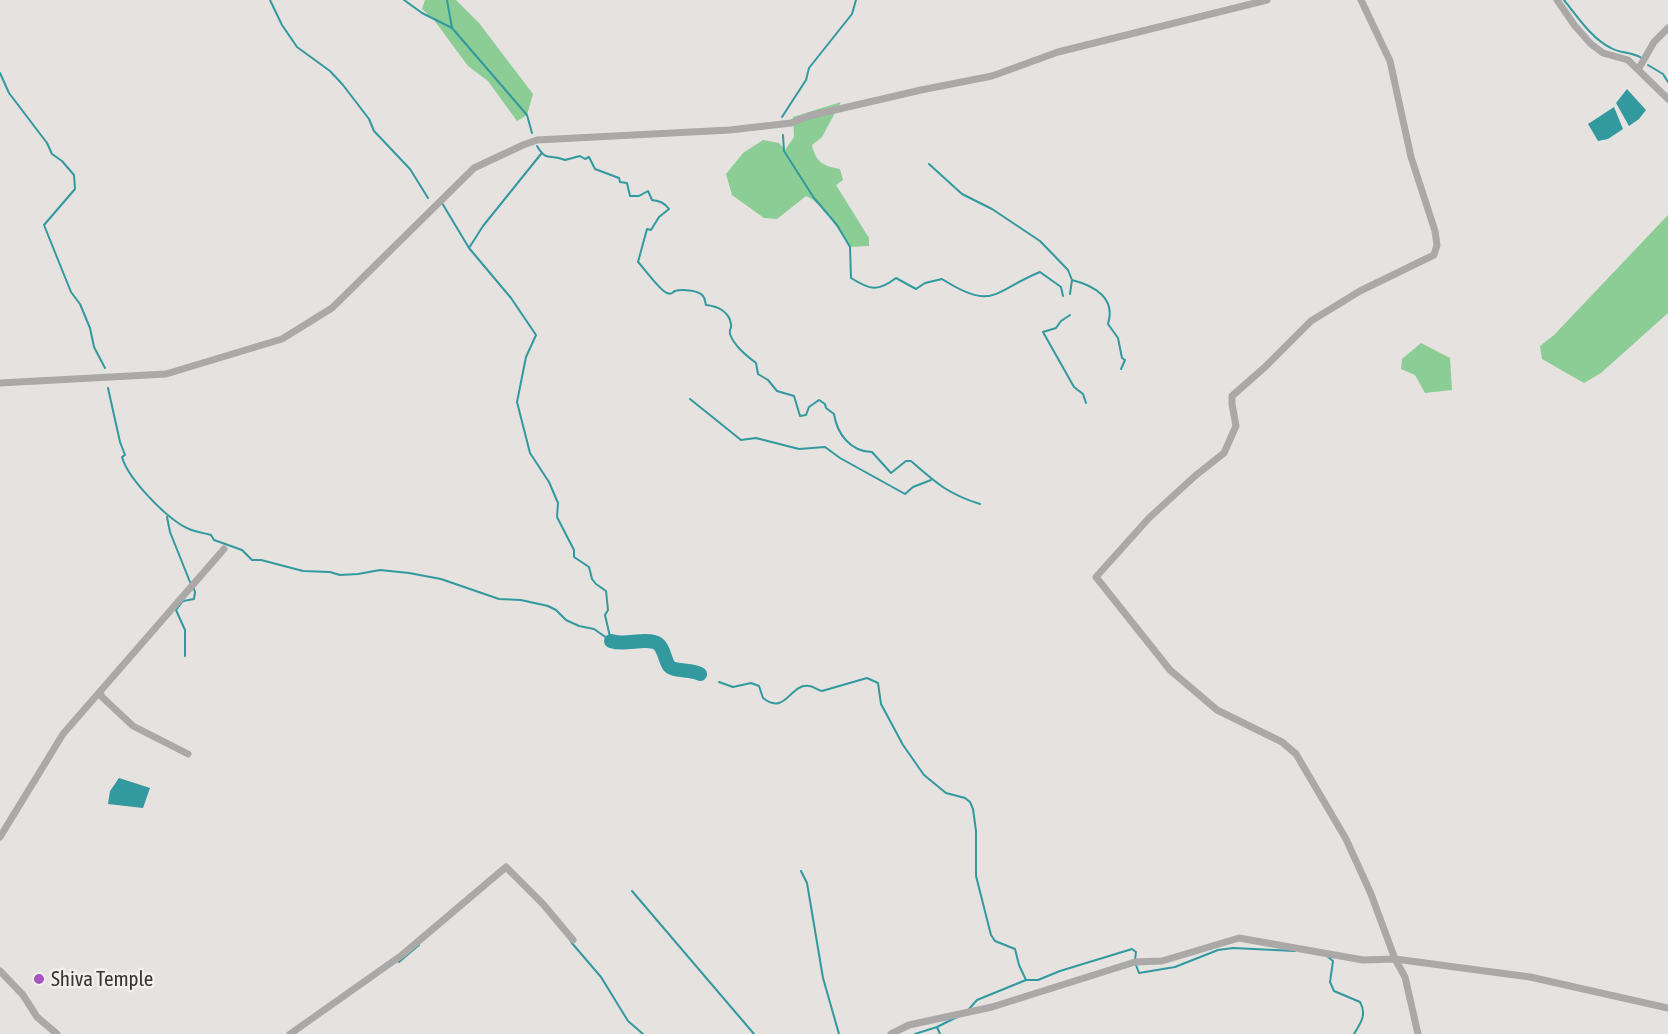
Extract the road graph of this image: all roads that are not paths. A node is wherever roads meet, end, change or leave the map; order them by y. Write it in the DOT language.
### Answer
graph roads {
  1 [pos="1268,0"];
  2 [pos="1361,0"];
  3 [pos="1557,0"];
  4 [pos="1668,28"];
  5 [pos="1639,68"];
  6 [pos="1668,99"];
  7 [pos="0,382"];
  8 [pos="224,549"];
  9 [pos="100,692"];
  10 [pos="188,754"];
  11 [pos="0,837"];
  12 [pos="573,940"];
  13 [pos="1395,959"];
  14 [pos="0,971"];
  15 [pos="1668,1008"];
  16 [pos="57,1034"];
  17 [pos="290,1034"];
  18 [pos="891,1034"];
  19 [pos="1418,1034"];
  1 -- 7 [label="street"];
  2 -- 13 [label="street"];
  3 -- 5 [label="street"];
  4 -- 5 [label="street"];
  5 -- 6 [label="street"];
  8 -- 9 [label="street"];
  9 -- 10 [label="street"];
  9 -- 11 [label="street"];
  12 -- 17 [label="street"];
  13 -- 15 [label="street"];
  13 -- 18 [label="street"];
  13 -- 19 [label="street"];
  14 -- 16 [label="street"];
}
